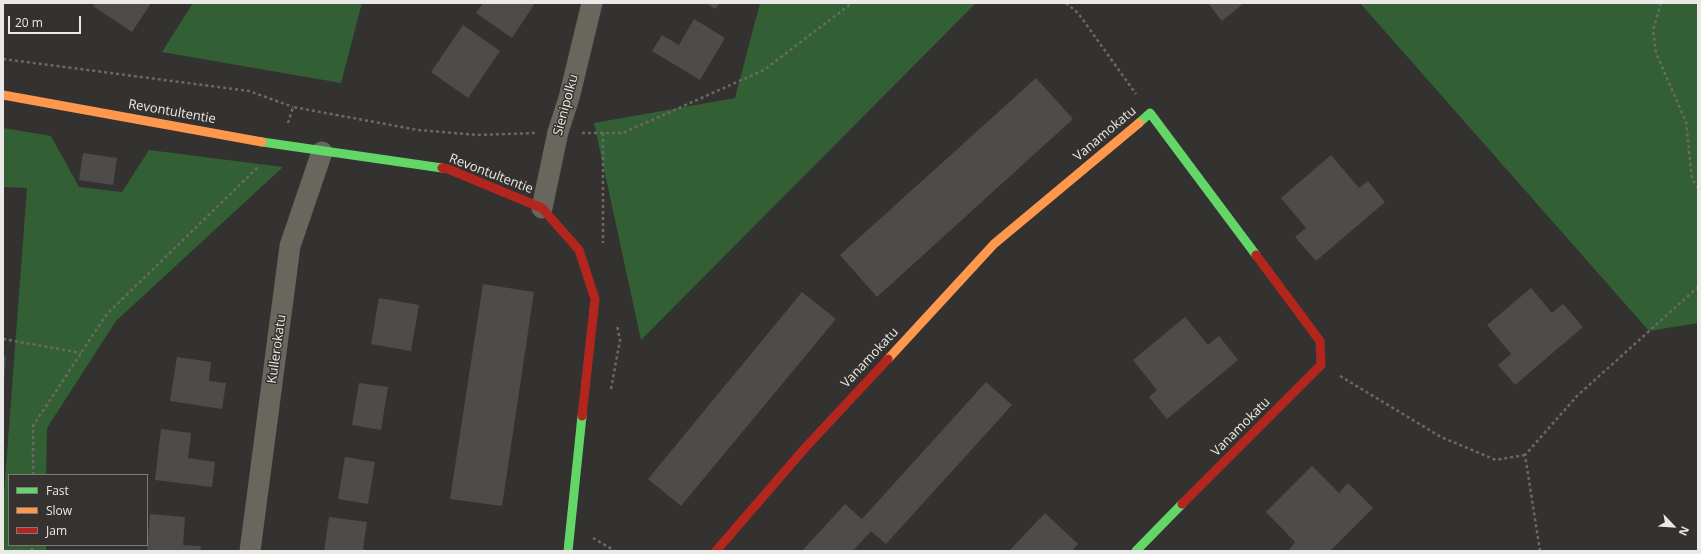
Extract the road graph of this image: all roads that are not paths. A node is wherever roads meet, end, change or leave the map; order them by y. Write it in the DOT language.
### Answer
graph roads {
  1 [pos="592,3"];
  2 [pos="3,95"];
  3 [pos="322,152"];
  4 [pos="542,208"];
  5 [pos="250,551"];
  6 [pos="568,551"];
  7 [pos="716,551"];
  8 [pos="1136,551"];
  1 -- 4 [label="street, Sienipolku"];
  2 -- 3 [label="street, Revontultentie"];
  3 -- 4 [label="street, Revontultentie"];
  3 -- 5 [label="street, Kullerokatu"];
  4 -- 6 [label="street, Revontultentie"];
  7 -- 8 [label="street, Vanamokatu"];
}
